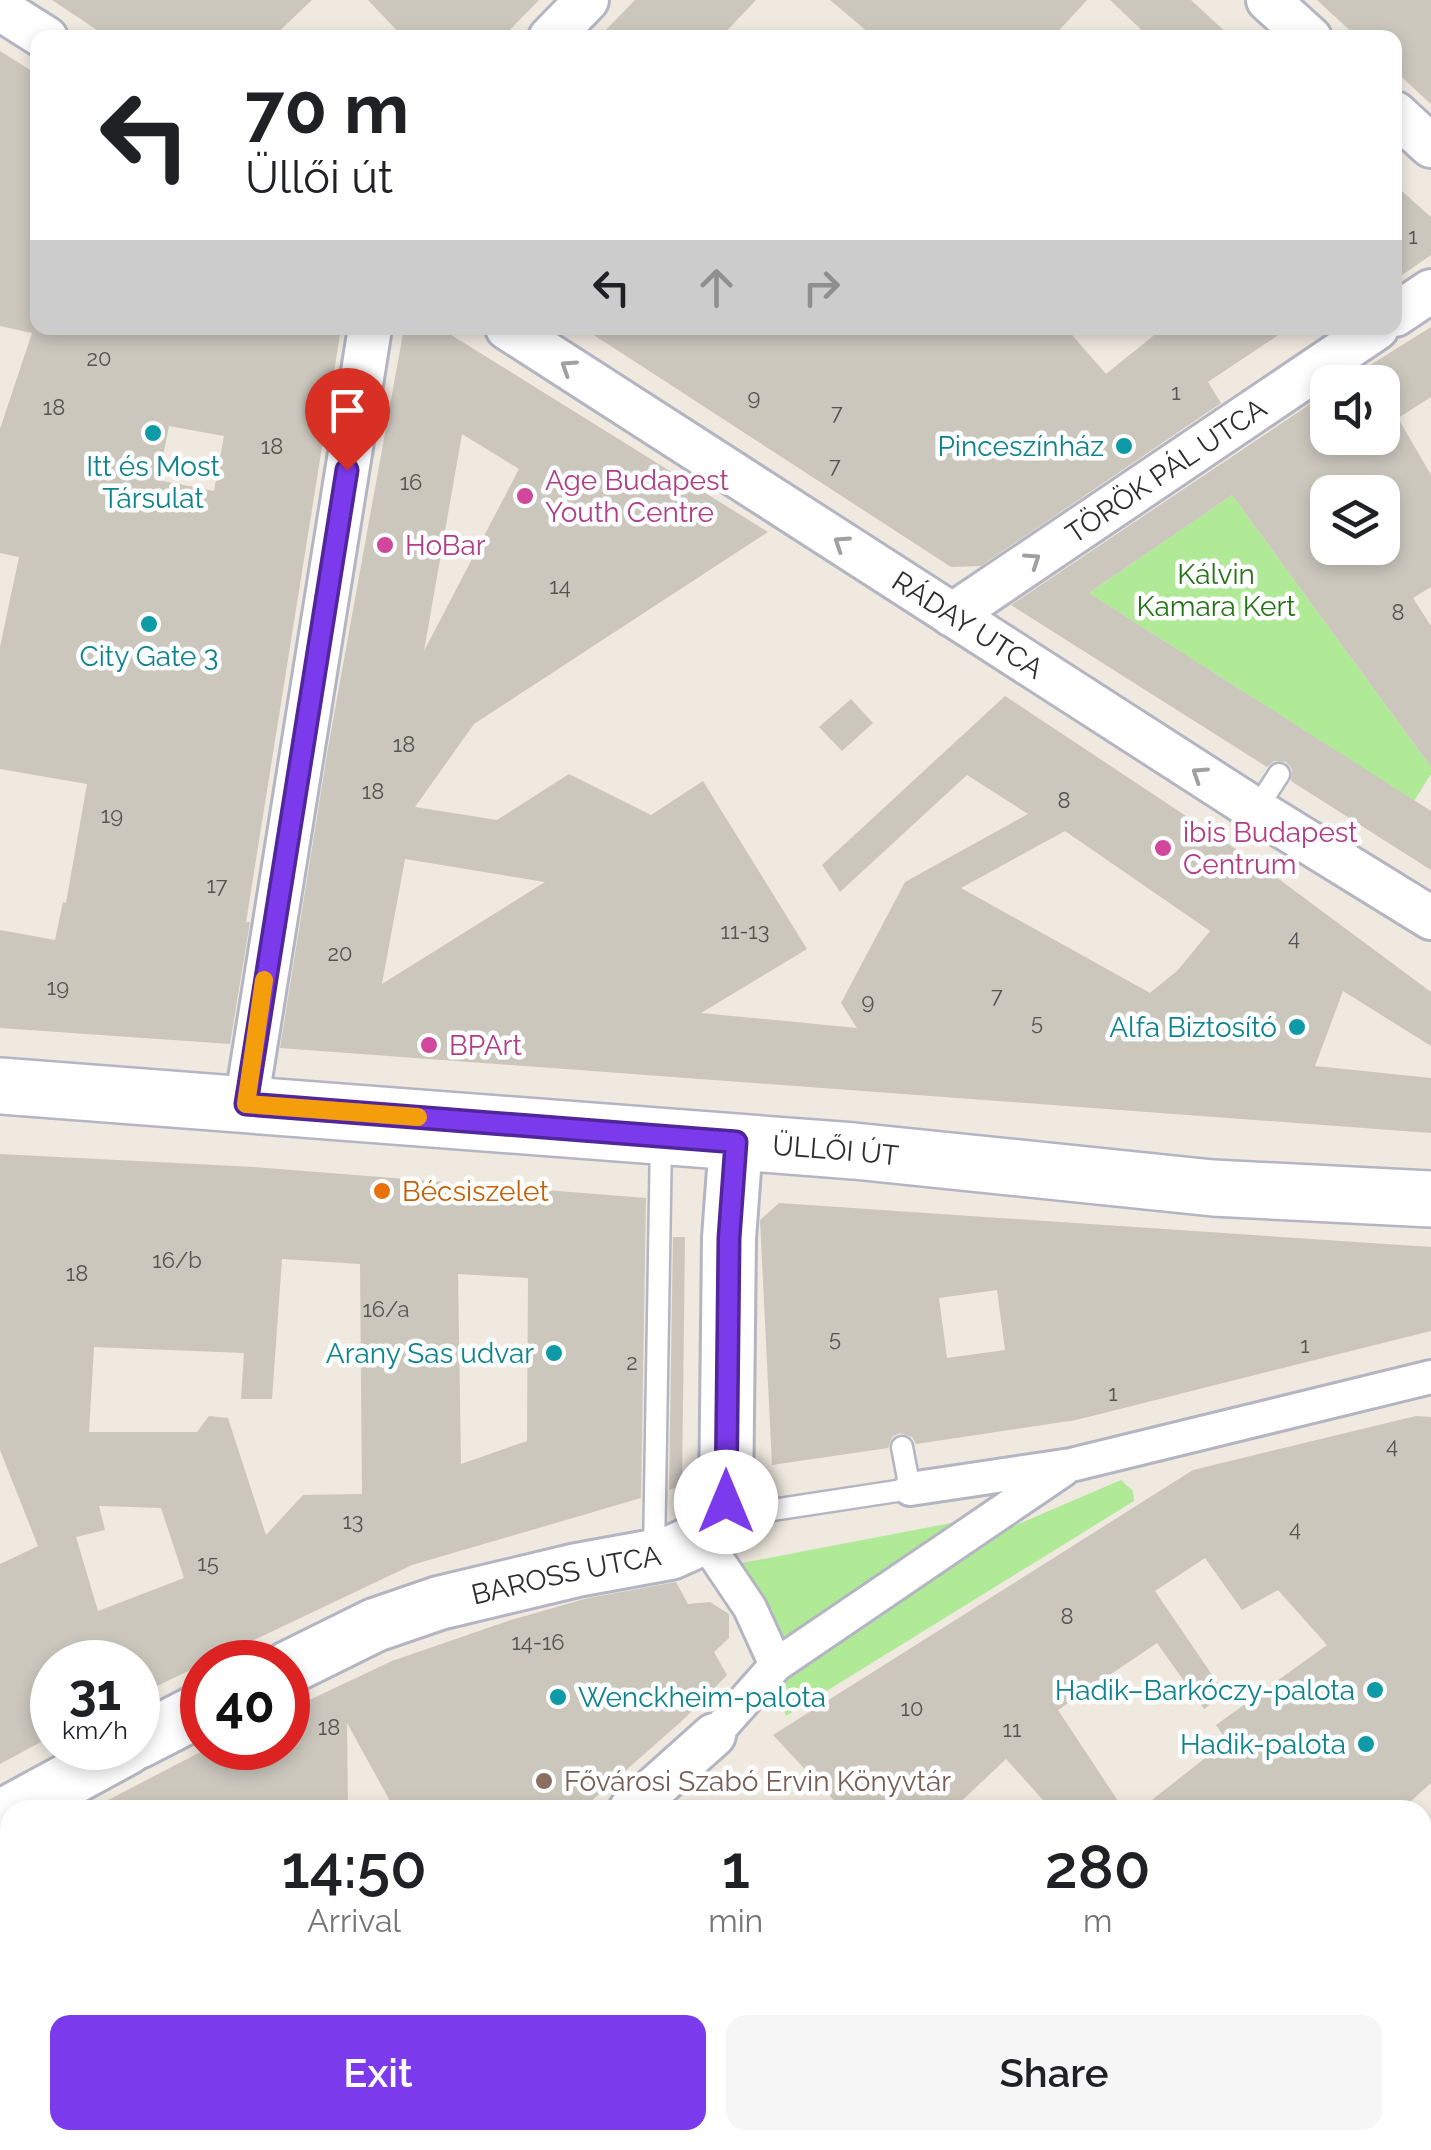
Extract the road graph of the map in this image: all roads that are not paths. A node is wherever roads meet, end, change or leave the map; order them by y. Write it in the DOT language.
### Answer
graph roads {
  1 [pos="587,0"];
  2 [pos="1268,0"];
  3 [pos="0,9"];
  4 [pos="33,30"];
  5 [pos="558,30"];
  6 [pos="1301,30"];
  7 [pos="1402,120"];
  8 [pos="1431,146"];
  9 [pos="1431,290"];
  10 [pos="1402,310"];
  11 [pos="369,335"];
  12 [pos="518,335"];
  13 [pos="1366,335"];
  14 [pos="952,615"];
  15 [pos="1279,774"];
  16 [pos="1256,810"];
  17 [pos="1431,918"];
  18 [pos="0,1086"];
  19 [pos="246,1104"];
  20 [pos="661,1136"];
  21 [pos="736,1142"];
  22 [pos="1431,1199"];
  23 [pos="1431,1378"];
  24 [pos="902,1446"];
  25 [pos="1070,1465"];
  26 [pos="910,1489"];
  27 [pos="726,1502"];
  28 [pos="654,1556"];
  29 [pos="714,1556"];
  30 [pos="310,1657"];
  31 [pos="776,1665"];
  32 [pos="714,1735"];
  33 [pos="87,1770"];
  34 [pos="32,1800"];
  35 [pos="641,1800"];
  1 -- 5 [label="street"];
  2 -- 6 [label="street"];
  3 -- 4 [label="street"];
  7 -- 8 [label="street"];
  9 -- 10 [label="street"];
  11 -- 19 [label="street"];
  14 -- 12 [label="street, RÁDAY UTCA, one-way"];
  14 -- 13 [label="street, TÖRÖK PÁL UTCA, one-way"];
  16 -- 14 [label="street, RÁDAY UTCA, one-way"];
  15 -- 16 [label="lane"];
  16 -- 17 [label="street, RÁDAY UTCA"];
  18 -- 19 [label="main road, ÜLLŐI ÚT"];
  19 -- 20 [label="main road, ÜLLŐI ÚT"];
  20 -- 21 [label="main road, ÜLLŐI ÚT"];
  20 -- 28 [label="lane"];
  21 -- 22 [label="main road, ÜLLŐI ÚT"];
  21 -- 27 [label="street"];
  23 -- 25 [label="street"];
  24 -- 26 [label="lane"];
  25 -- 26 [label="street"];
  25 -- 31 [label="street"];
  26 -- 27 [label="lane"];
  27 -- 28 [label="street, BAROSS UTCA"];
  28 -- 30 [label="street, BAROSS UTCA"];
  29 -- 31 [label="street"];
  31 -- 32 [label="street"];
  32 -- 35 [label="street"];
  33 -- 34 [label="street"];
}
